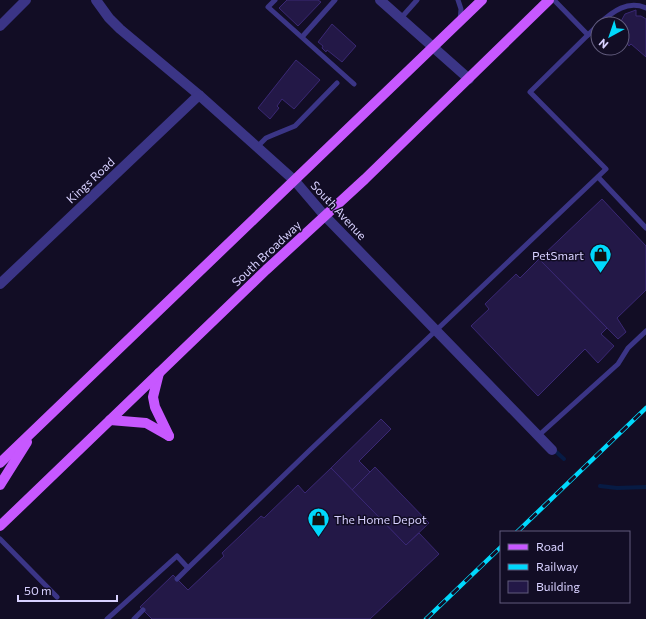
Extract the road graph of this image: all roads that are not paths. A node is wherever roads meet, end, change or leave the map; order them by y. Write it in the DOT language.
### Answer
graph roads {
  1 [pos="26,0"];
  2 [pos="96,0"];
  3 [pos="275,0"];
  4 [pos="335,0"];
  5 [pos="380,0"];
  6 [pos="417,0"];
  7 [pos="458,0"];
  8 [pos="482,0"];
  9 [pos="549,0"];
  10 [pos="554,0"];
  11 [pos="646,8"];
  12 [pos="608,16"];
  13 [pos="400,18"];
  14 [pos="460,21"];
  15 [pos="0,26"];
  16 [pos="588,35"];
  17 [pos="302,38"];
  18 [pos="434,47"];
  19 [pos="469,79"];
  20 [pos="337,83"];
  21 [pos="354,84"];
  22 [pos="199,95"];
  23 [pos="257,147"];
  24 [pos="598,177"];
  25 [pos="295,181"];
  26 [pos="324,215"];
  27 [pos="646,228"];
  28 [pos="0,284"];
  29 [pos="437,331"];
  30 [pos="646,331"];
  31 [pos="159,373"];
  32 [pos="110,420"];
  33 [pos="34,430"];
  34 [pos="538,436"];
  35 [pos="552,450"];
  36 [pos="0,463"];
  37 [pos="0,485"];
  38 [pos="0,526"];
  39 [pos="0,539"];
  40 [pos="188,568"];
  41 [pos="177,579"];
  42 [pos="57,597"];
  43 [pos="144,610"];
  44 [pos="107,619"];
  45 [pos="134,619"];
  1 -- 15 [label="street"];
  2 -- 22 [label="street, South Avenue"];
  3 -- 17 [label="lane"];
  4 -- 17 [label="lane"];
  5 -- 13 [label="street"];
  6 -- 13 [label="lane"];
  7 -- 14 [label="lane"];
  8 -- 14 [label="main road"];
  9 -- 19 [label="main road, South Broadway"];
  10 -- 16 [label="lane"];
  11 -- 12 [label="lane"];
  13 -- 18 [label="street"];
  14 -- 18 [label="main road"];
  16 -- 24 [label="lane"];
  17 -- 21 [label="lane"];
  18 -- 19 [label="street"];
  18 -- 25 [label="main road"];
  19 -- 26 [label="main road, South Broadway"];
  20 -- 23 [label="lane"];
  22 -- 23 [label="street, South Avenue"];
  22 -- 28 [label="street, Kings Road"];
  23 -- 25 [label="street, South Avenue"];
  24 -- 27 [label="lane"];
  24 -- 29 [label="lane"];
  25 -- 26 [label="street, South Avenue"];
  25 -- 33 [label="main road"];
  26 -- 29 [label="street, South Avenue"];
  26 -- 31 [label="main road, South Broadway"];
  29 -- 34 [label="street, South Avenue"];
  29 -- 40 [label="lane"];
  30 -- 34 [label="lane"];
  31 -- 32 [label="main road, South Broadway"];
  31 -- 32 [label="main road"];
  32 -- 38 [label="main road, South Broadway"];
  33 -- 36 [label="main road"];
  33 -- 37 [label="main road"];
  34 -- 35 [label="street, South Avenue"];
  39 -- 42 [label="lane"];
  40 -- 41 [label="lane"];
  40 -- 44 [label="lane"];
  43 -- 45 [label="lane"];
}
